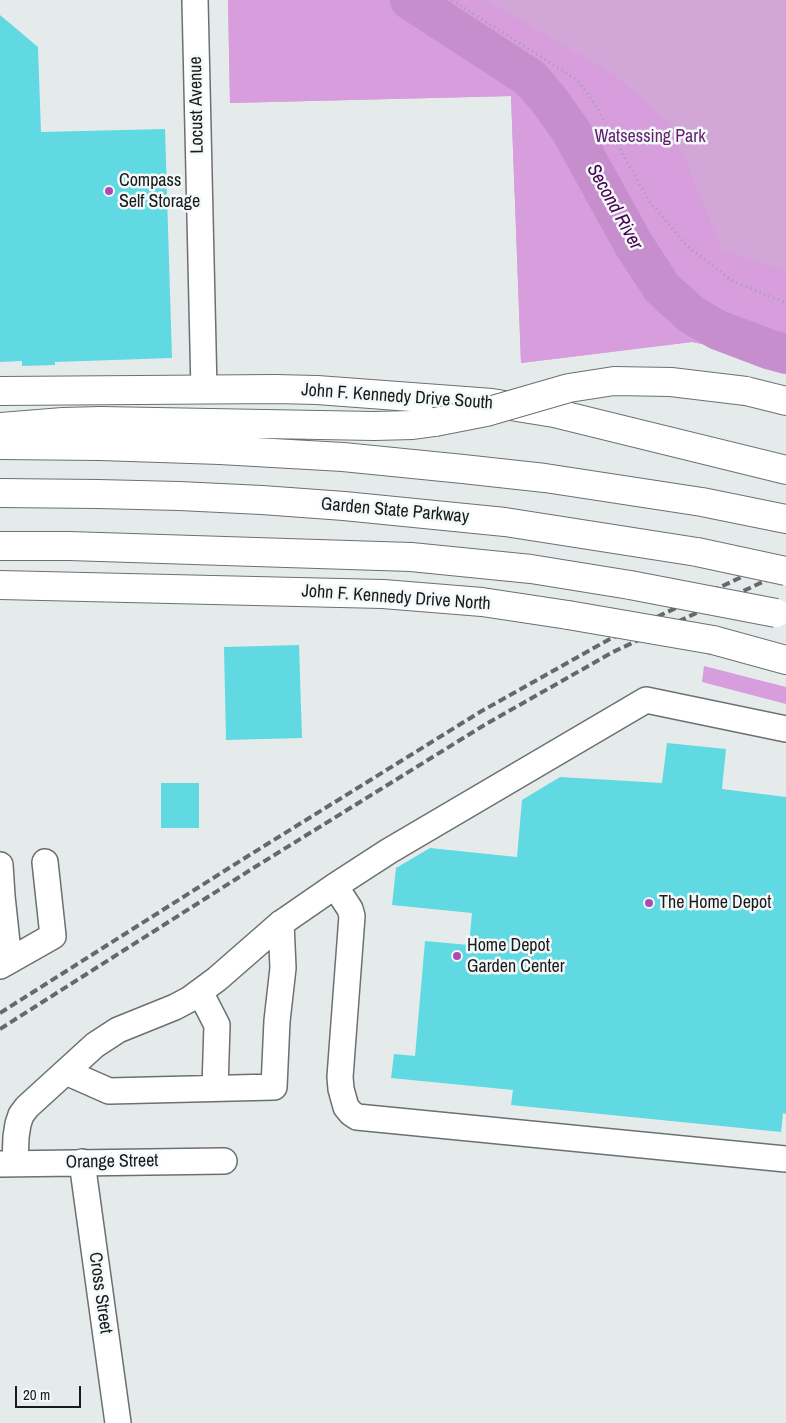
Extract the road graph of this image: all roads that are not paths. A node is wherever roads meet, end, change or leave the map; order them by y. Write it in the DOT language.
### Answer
graph roads {
  1 [pos="195,0"];
  2 [pos="204,390"];
  3 [pos="0,391"];
  4 [pos="786,401"];
  5 [pos="0,427"];
  6 [pos="0,445"];
  7 [pos="786,470"];
  8 [pos="0,493"];
  9 [pos="782,518"];
  10 [pos="0,546"];
  11 [pos="786,571"];
  12 [pos="0,585"];
  13 [pos="781,615"];
  14 [pos="786,660"];
  15 [pos="786,729"];
  16 [pos="45,862"];
  17 [pos="0,865"];
  18 [pos="335,886"];
  19 [pos="281,923"];
  20 [pos="4,964"];
  21 [pos="200,992"];
  22 [pos="66,1072"];
  23 [pos="215,1088"];
  24 [pos="786,1159"];
  25 [pos="224,1161"];
  26 [pos="82,1162"];
  27 [pos="7,1164"];
  28 [pos="118,1423"];
  1 -- 2 [label="street, Locust Avenue"];
  2 -- 3 [label="main road, John F. Kennedy Drive South"];
  2 -- 7 [label="main road, John F. Kennedy Drive South"];
  4 -- 5 [label="main road, bridge"];
  6 -- 9 [label="main road"];
  8 -- 11 [label="main road, Garden State Parkway, bridge"];
  10 -- 13 [label="main road, bridge"];
  12 -- 14 [label="main road, John F. Kennedy Drive North, bridge"];
  15 -- 18 [label="street"];
  16 -- 20 [label="street"];
  17 -- 20 [label="street"];
  18 -- 19 [label="street"];
  18 -- 24 [label="street"];
  19 -- 21 [label="street"];
  19 -- 23 [label="street"];
  21 -- 22 [label="street"];
  21 -- 23 [label="street"];
  22 -- 23 [label="street"];
  22 -- 27 [label="street"];
  25 -- 26 [label="street, Orange Street"];
  26 -- 27 [label="street, Orange Street"];
  26 -- 28 [label="street, Cross Street"];
}
